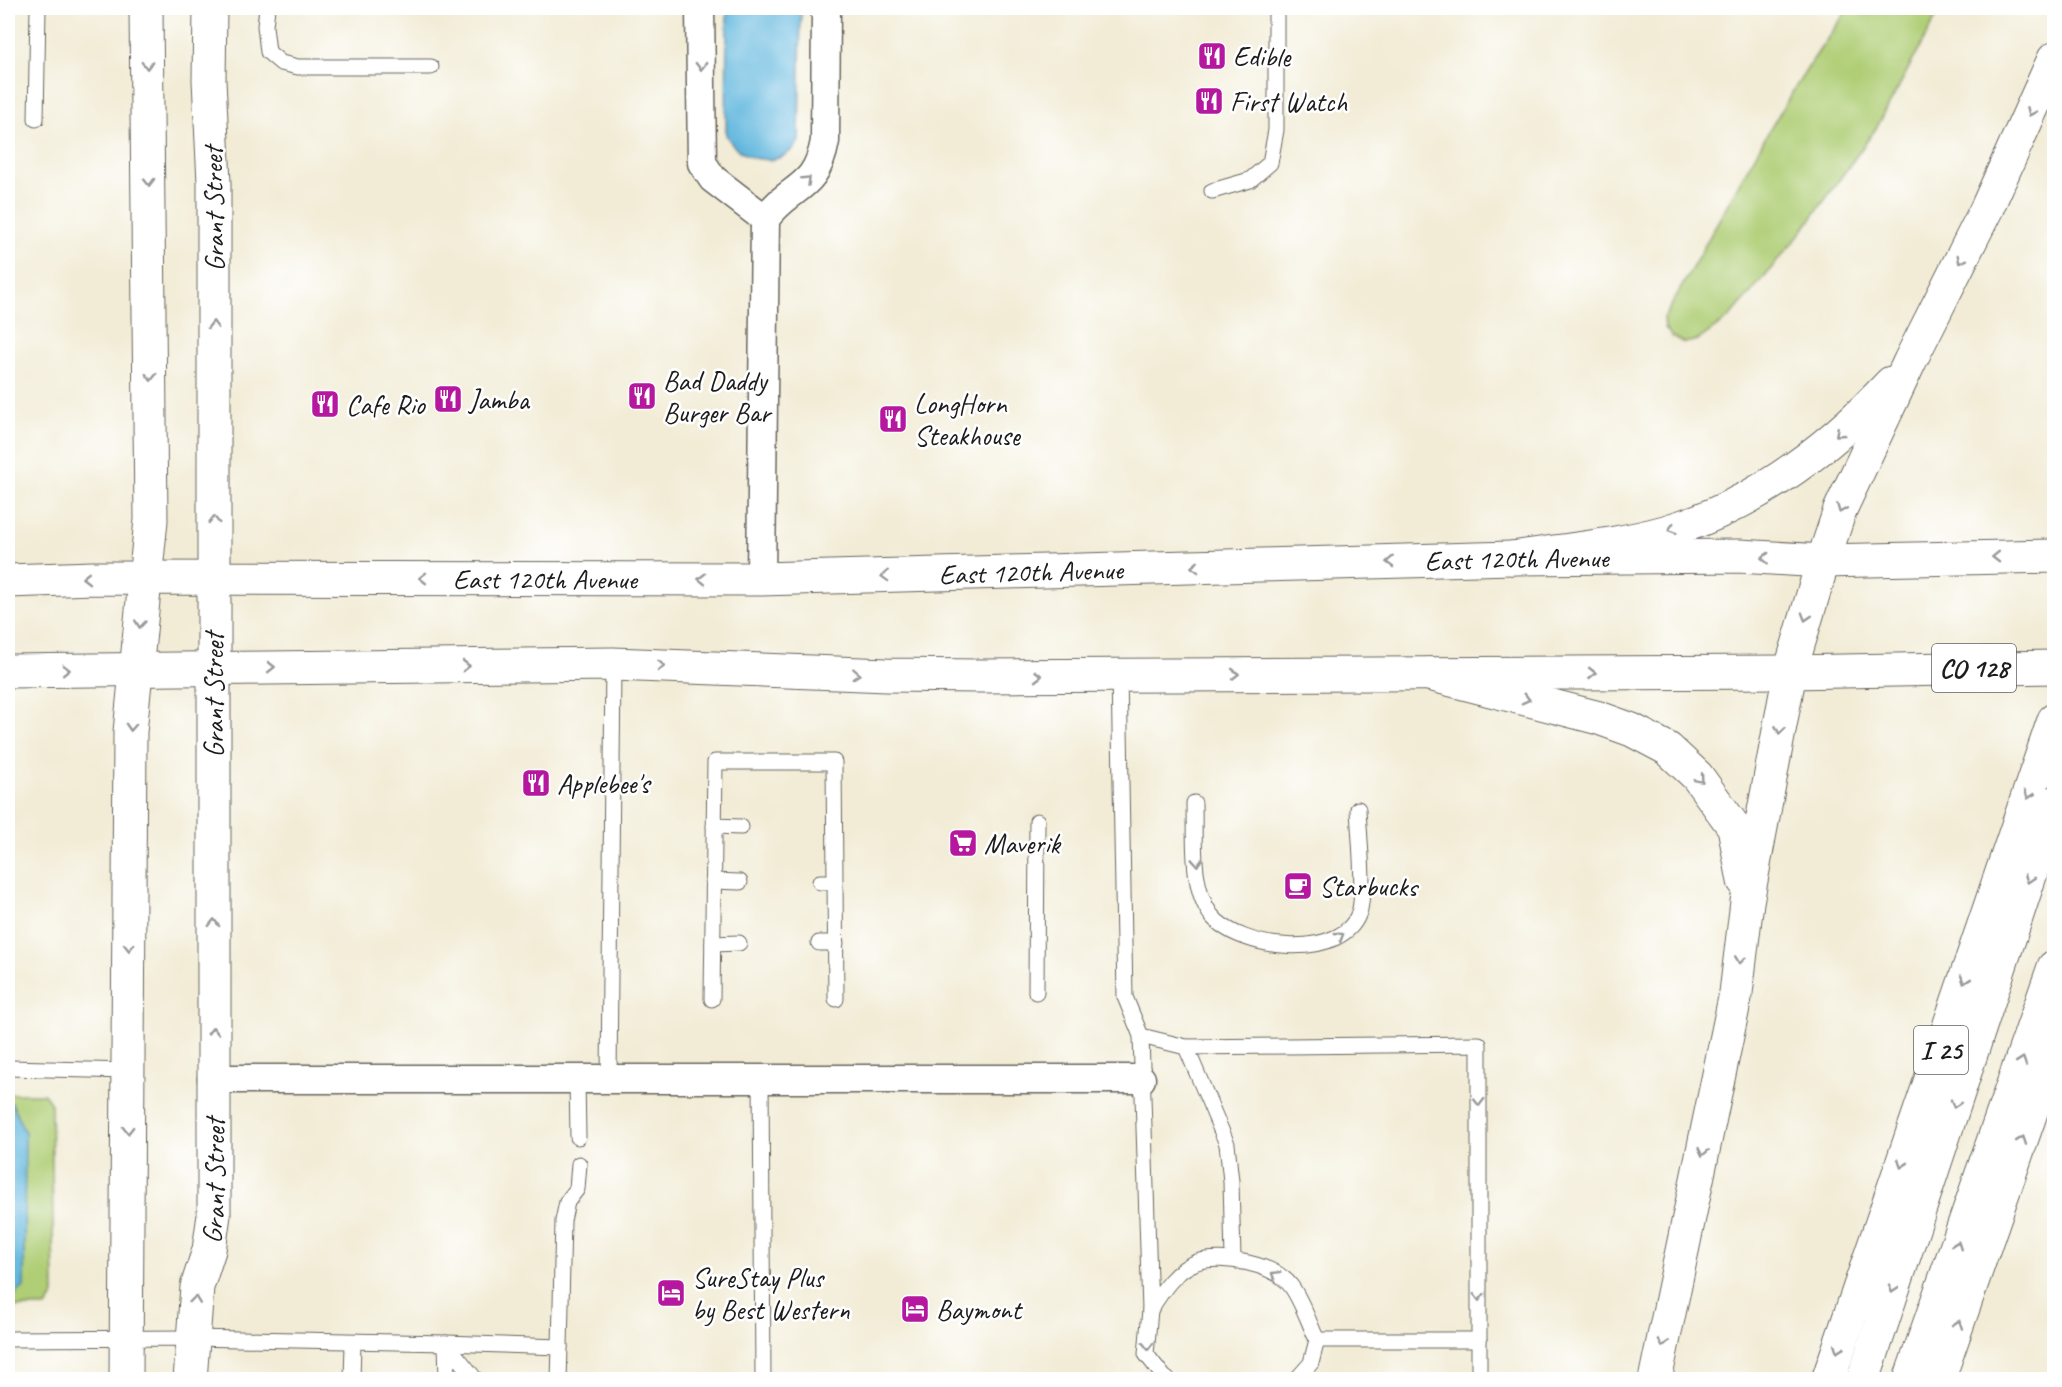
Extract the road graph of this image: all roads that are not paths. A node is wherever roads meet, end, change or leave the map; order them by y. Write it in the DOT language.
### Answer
graph roads {
  1 [pos="38,8"];
  2 [pos="146,8"];
  3 [pos="210,8"];
  4 [pos="267,8"];
  5 [pos="700,8"];
  6 [pos="826,8"];
  7 [pos="1276,8"];
  8 [pos="2055,59"];
  9 [pos="431,68"];
  10 [pos="36,119"];
  11 [pos="1212,191"];
  12 [pos="765,219"];
  13 [pos="1910,361"];
  14 [pos="2055,556"];
  15 [pos="1512,558"];
  16 [pos="1823,561"];
  17 [pos="144,579"];
  18 [pos="214,579"];
  19 [pos="761,579"];
  20 [pos="8,581"];
  21 [pos="613,664"];
  22 [pos="213,667"];
  23 [pos="2055,667"];
  24 [pos="135,669"];
  25 [pos="8,671"];
  26 [pos="1790,672"];
  27 [pos="1429,674"];
  28 [pos="1119,675"];
  29 [pos="2055,720"];
  30 [pos="1194,803"];
  31 [pos="2055,803"];
  32 [pos="1358,809"];
  33 [pos="1037,821"];
  34 [pos="714,826"];
  35 [pos="741,827"];
  36 [pos="713,881"];
  37 [pos="740,882"];
  38 [pos="1747,902"];
  39 [pos="740,943"];
  40 [pos="819,943"];
  41 [pos="836,943"];
  42 [pos="713,944"];
  43 [pos="2055,967"];
  44 [pos="1036,992"];
  45 [pos="712,999"];
  46 [pos="837,999"];
  47 [pos="1141,1036"];
  48 [pos="2055,1046"];
  49 [pos="1186,1047"];
  50 [pos="8,1068"];
  51 [pos="129,1071"];
  52 [pos="609,1078"];
  53 [pos="761,1078"];
  54 [pos="212,1079"];
  55 [pos="577,1079"];
  56 [pos="1141,1079"];
  57 [pos="578,1137"];
  58 [pos="579,1164"];
  59 [pos="1233,1259"];
  60 [pos="1150,1310"];
  61 [pos="191,1338"];
  62 [pos="8,1339"];
  63 [pos="127,1340"];
  64 [pos="1317,1340"];
  65 [pos="1479,1340"];
  66 [pos="353,1343"];
  67 [pos="446,1343"];
  68 [pos="560,1347"];
  69 [pos="126,1380"];
  70 [pos="189,1380"];
  71 [pos="352,1380"];
  72 [pos="447,1380"];
  73 [pos="476,1380"];
  74 [pos="559,1380"];
  75 [pos="763,1380"];
  76 [pos="1168,1380"];
  77 [pos="1296,1380"];
  78 [pos="1479,1380"];
  79 [pos="1655,1380"];
  80 [pos="1828,1380"];
  81 [pos="1863,1380"];
  82 [pos="1910,1380"];
  83 [pos="1938,1380"];
  1 -- 10 [label="lane"];
  2 -- 17 [label="main road, one-way"];
  18 -- 3 [label="main road, Grant Street, one-way"];
  4 -- 9 [label="lane"];
  5 -- 12 [label="street, one-way"];
  12 -- 6 [label="street, one-way"];
  7 -- 11 [label="lane"];
  8 -- 13 [label="main road, one-way"];
  12 -- 19 [label="street"];
  13 -- 15 [label="main road, one-way"];
  13 -- 16 [label="main road, one-way"];
  14 -- 16 [label="main road, East 120th Avenue, one-way"];
  16 -- 15 [label="main road, East 120th Avenue, one-way"];
  15 -- 19 [label="main road, East 120th Avenue, one-way"];
  16 -- 26 [label="main road, one-way"];
  17 -- 18 [label="main road, East 120th Avenue"];
  17 -- 20 [label="main road, East 120th Avenue, one-way"];
  17 -- 24 [label="main road, one-way"];
  19 -- 18 [label="main road, East 120th Avenue, one-way"];
  18 -- 22 [label="main road, Grant Street"];
  22 -- 21 [label="main road, one-way"];
  21 -- 28 [label="main road, one-way"];
  21 -- 52 [label="lane"];
  22 -- 24 [label="main road"];
  54 -- 22 [label="main road, Grant Street, one-way"];
  23 -- 26 [label="main road, CO 128"];
  25 -- 24 [label="main road, one-way"];
  24 -- 51 [label="main road, one-way"];
  27 -- 26 [label="main road, one-way"];
  26 -- 38 [label="main road, one-way"];
  28 -- 27 [label="main road, one-way"];
  27 -- 38 [label="main road, one-way"];
  28 -- 47 [label="lane"];
  29 -- 80 [label="main road, I 25, one-way"];
  30 -- 32 [label="lane, one-way"];
  31 -- 81 [label="main road, one-way"];
  33 -- 44 [label="lane"];
  34 -- 35 [label="lane"];
  34 -- 36 [label="lane"];
  34 -- 41 [label="lane"];
  36 -- 37 [label="lane"];
  36 -- 42 [label="lane"];
  38 -- 79 [label="main road, one-way"];
  39 -- 42 [label="lane"];
  40 -- 41 [label="lane"];
  41 -- 46 [label="lane"];
  42 -- 45 [label="lane"];
  82 -- 43 [label="main road, one-way"];
  47 -- 49 [label="lane"];
  47 -- 56 [label="lane"];
  83 -- 48 [label="main road, one-way"];
  49 -- 59 [label="lane"];
  49 -- 65 [label="lane, one-way"];
  50 -- 51 [label="lane"];
  51 -- 63 [label="main road, one-way"];
  52 -- 53 [label="street"];
  52 -- 55 [label="street"];
  53 -- 56 [label="street"];
  53 -- 75 [label="lane"];
  54 -- 55 [label="street"];
  61 -- 54 [label="main road, Grant Street, one-way"];
  55 -- 57 [label="lane"];
  56 -- 60 [label="lane"];
  58 -- 68 [label="lane"];
  59 -- 60 [label="lane"];
  64 -- 59 [label="lane, one-way"];
  60 -- 76 [label="lane, one-way"];
  61 -- 63 [label="lane"];
  61 -- 66 [label="lane"];
  61 -- 70 [label="main road, Grant Street"];
  62 -- 63 [label="lane"];
  63 -- 69 [label="main road"];
  64 -- 65 [label="lane"];
  64 -- 77 [label="lane"];
  65 -- 78 [label="lane"];
  66 -- 67 [label="lane"];
  66 -- 71 [label="lane"];
  67 -- 68 [label="lane"];
  67 -- 72 [label="lane"];
  67 -- 73 [label="lane"];
  68 -- 74 [label="lane"];
}
